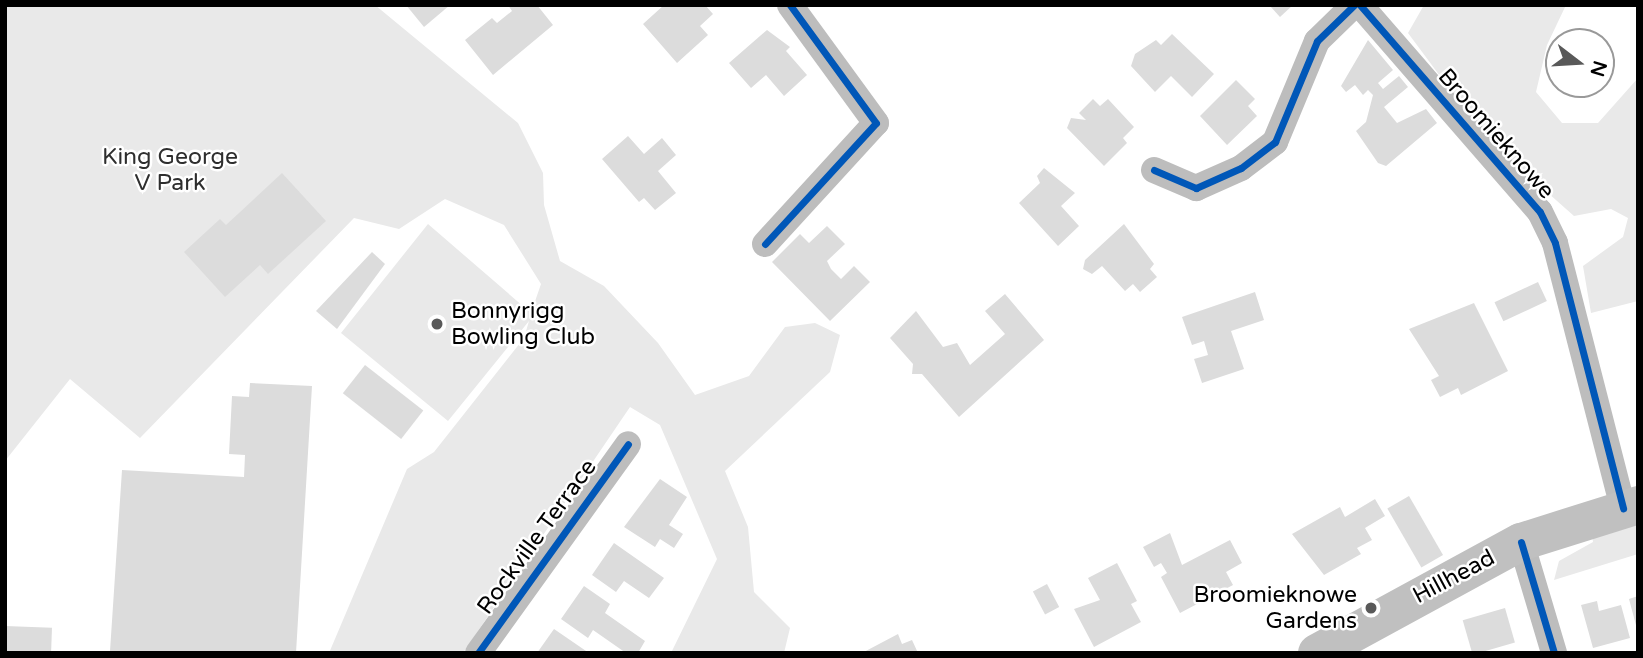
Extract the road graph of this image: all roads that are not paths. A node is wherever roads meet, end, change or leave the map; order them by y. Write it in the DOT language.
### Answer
graph roads {
  1 [pos="790,5"];
  2 [pos="1354,5"];
  3 [pos="1360,5"];
  4 [pos="1154,170"];
  5 [pos="765,244"];
  6 [pos="628,444"];
  7 [pos="1631,506"];
  8 [pos="1521,542"];
  9 [pos="478,653"];
  10 [pos="1317,653"];
  11 [pos="1554,653"];
  1 -- 5 [label="street"];
  2 -- 4 [label="street"];
  3 -- 7 [label="street, Broomieknowe"];
  6 -- 9 [label="street, Rockville Terrace"];
  7 -- 8 [label="main road, Hillhead"];
  8 -- 10 [label="main road, Hillhead"];
  8 -- 11 [label="street"];
}
